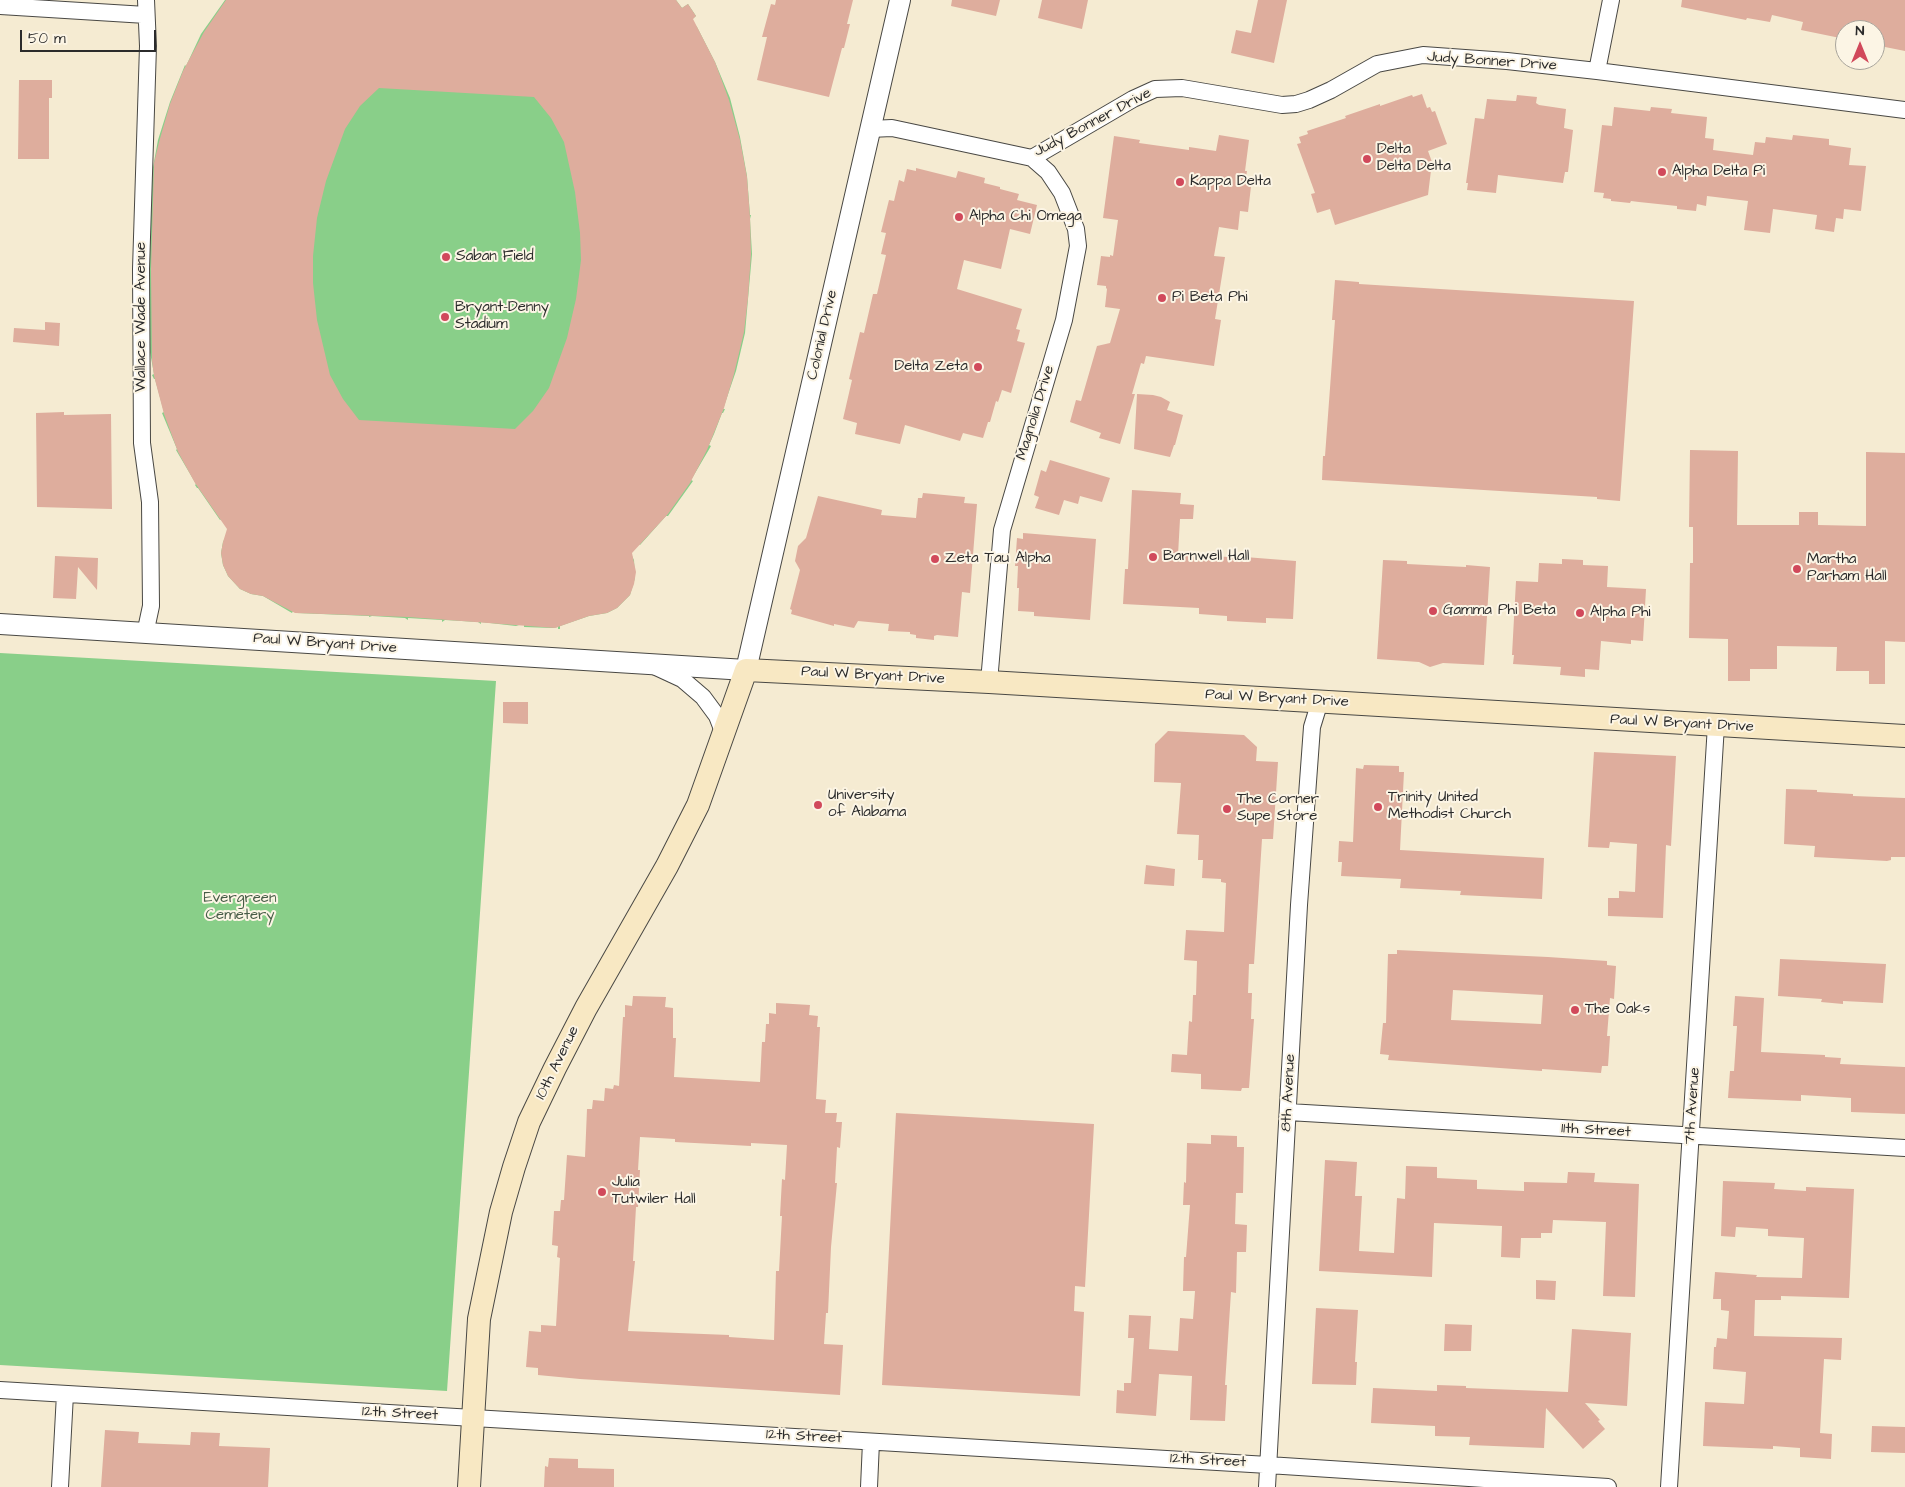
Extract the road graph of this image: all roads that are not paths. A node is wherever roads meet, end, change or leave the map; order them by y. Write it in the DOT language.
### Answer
graph roads {
  1 [pos="900,0"];
  2 [pos="1611,0"];
  3 [pos="0,6"];
  4 [pos="146,8"];
  5 [pos="1597,71"];
  6 [pos="1905,110"];
  7 [pos="870,129"];
  8 [pos="1032,158"];
  9 [pos="0,624"];
  10 [pos="145,634"];
  11 [pos="650,664"];
  12 [pos="746,670"];
  13 [pos="989,682"];
  14 [pos="1320,701"];
  15 [pos="1716,725"];
  16 [pos="724,734"];
  17 [pos="1905,736"];
  18 [pos="1288,1112"];
  19 [pos="1691,1137"];
  20 [pos="1905,1148"];
  21 [pos="0,1390"];
  22 [pos="65,1394"];
  23 [pos="472,1418"];
  24 [pos="871,1442"];
  25 [pos="1268,1464"];
  26 [pos="60,1487"];
  27 [pos="469,1487"];
  28 [pos="870,1487"];
  29 [pos="1267,1487"];
  30 [pos="1608,1487"];
  31 [pos="1669,1487"];
  1 -- 7 [label="street, Colonial Drive"];
  2 -- 5 [label="street"];
  3 -- 4 [label="street"];
  4 -- 10 [label="street, Wallace Wade Avenue"];
  5 -- 6 [label="street, Judy Bonner Drive"];
  5 -- 8 [label="street, Judy Bonner Drive"];
  7 -- 8 [label="street, Judy Bonner Drive"];
  7 -- 12 [label="street, Colonial Drive"];
  8 -- 13 [label="street, Magnolia Drive"];
  9 -- 10 [label="street, Paul W Bryant Drive"];
  10 -- 11 [label="street, Paul W Bryant Drive"];
  11 -- 12 [label="street, Paul W Bryant Drive"];
  11 -- 16 [label="street, Paul W Bryant Drive"];
  12 -- 13 [label="main road, Paul W Bryant Drive"];
  12 -- 16 [label="main road, 10th Avenue"];
  13 -- 14 [label="main road, Paul W Bryant Drive"];
  14 -- 15 [label="main road, Paul W Bryant Drive"];
  14 -- 18 [label="street, 8th Avenue"];
  15 -- 17 [label="main road, Paul W Bryant Drive"];
  15 -- 19 [label="street, 7th Avenue"];
  16 -- 23 [label="main road, 10th Avenue"];
  18 -- 19 [label="street, 11th Street"];
  18 -- 25 [label="street, 8th Avenue"];
  19 -- 20 [label="street, 11th Street"];
  19 -- 31 [label="street, 7th Avenue"];
  21 -- 22 [label="street, 12th Street"];
  22 -- 23 [label="street, 12th Street"];
  22 -- 26 [label="street"];
  23 -- 24 [label="street, 12th Street"];
  23 -- 27 [label="main road, 10th Avenue"];
  24 -- 25 [label="street, 12th Street"];
  24 -- 28 [label="street"];
  25 -- 29 [label="street, 8th Avenue"];
  25 -- 30 [label="street, 12th Street"];
}
